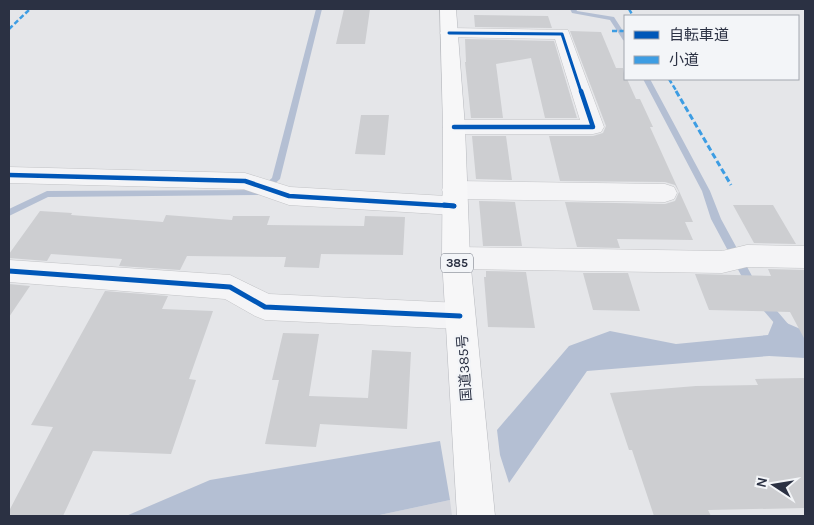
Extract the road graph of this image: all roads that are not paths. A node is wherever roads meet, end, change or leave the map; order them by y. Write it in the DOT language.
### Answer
graph roads {
  1 [pos="449,21"];
  2 [pos="454,127"];
  3 [pos="9,175"];
  4 [pos="664,193"];
  5 [pos="454,198"];
  6 [pos="805,257"];
  7 [pos="456,258"];
  8 [pos="9,271"];
  9 [pos="460,316"];
  10 [pos="476,516"];
  1 -- 2 [label="highway, 国道385号 / 385"];
  1 -- 2 [label="street"];
  2 -- 5 [label="highway, 国道385号 / 385"];
  3 -- 5 [label="street"];
  4 -- 5 [label="street"];
  5 -- 7 [label="highway, 国道385号 / 385"];
  6 -- 7 [label="street"];
  7 -- 9 [label="highway, 国道385号 / 385"];
  8 -- 9 [label="street"];
  9 -- 10 [label="highway, 国道385号 / 385"];
}
